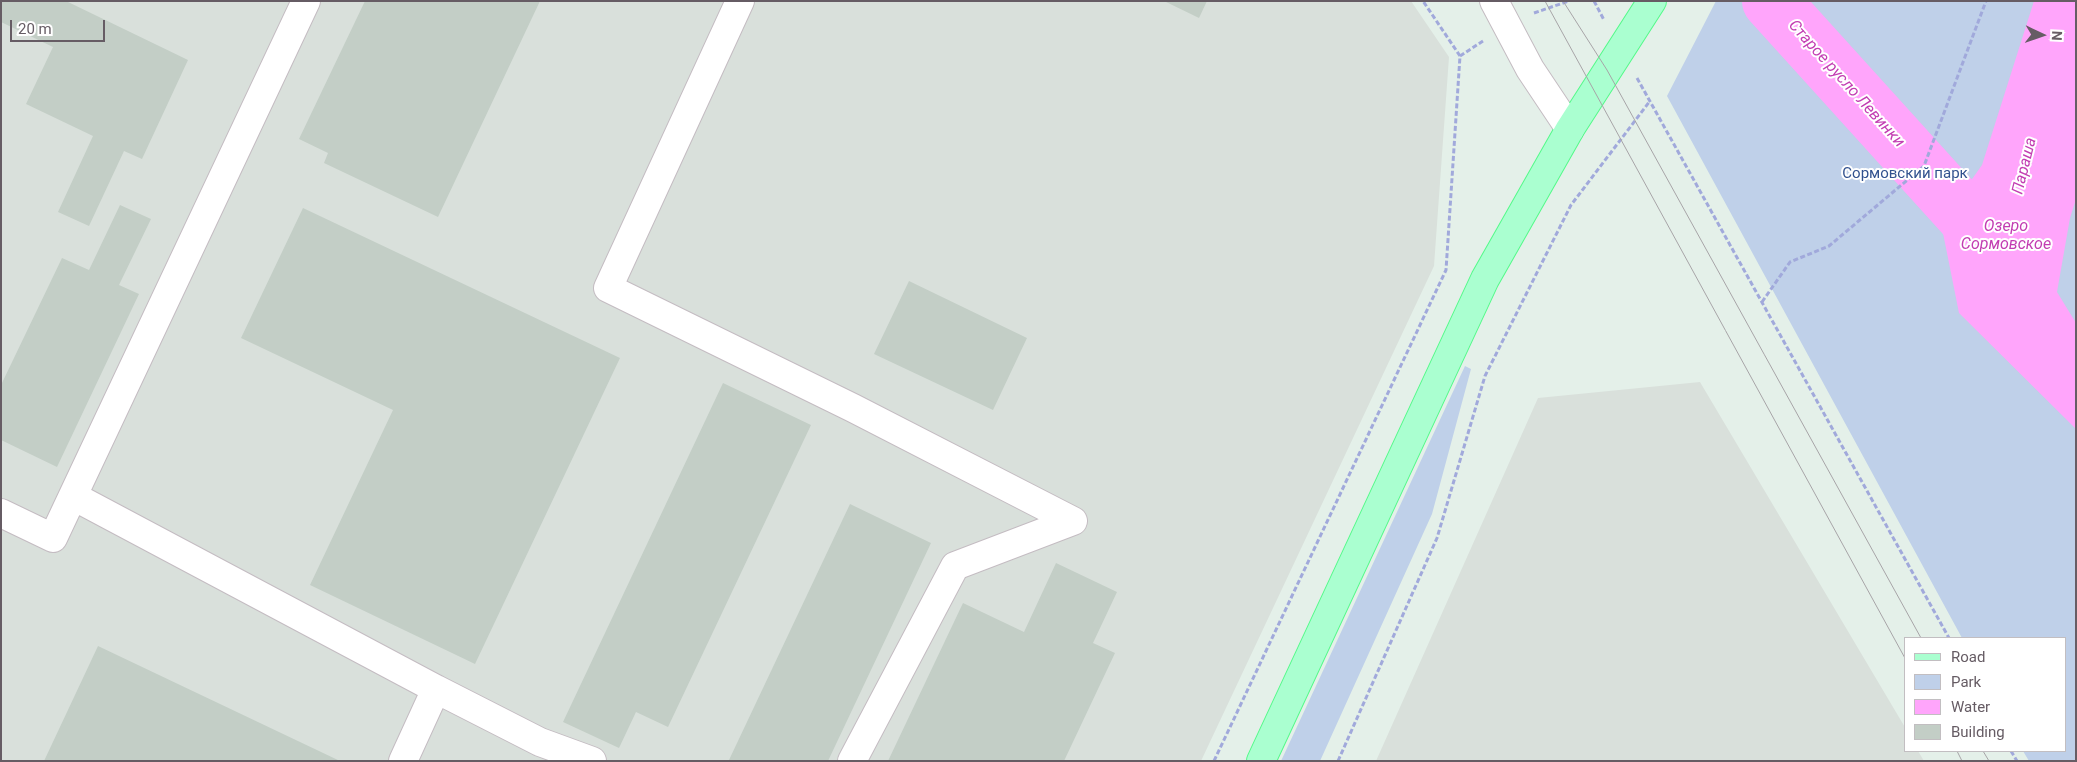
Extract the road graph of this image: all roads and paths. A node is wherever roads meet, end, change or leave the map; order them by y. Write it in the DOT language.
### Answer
graph roads {
  1 [pos="306,1"];
  2 [pos="740,1"];
  3 [pos="1423,1"];
  4 [pos="1494,1"];
  5 [pos="1652,1"];
  6 [pos="1986,1"];
  7 [pos="1570,129"];
  8 [pos="1762,302"];
  9 [pos="73,496"];
  10 [pos="1,513"];
  11 [pos="1947,637"];
  12 [pos="436,689"];
  13 [pos="403,761"];
  14 [pos="592,761"];
  15 [pos="852,761"];
  16 [pos="1214,761"];
  17 [pos="1261,761"];
  18 [pos="1338,761"];
  1 -- 9 [label="street"];
  2 -- 15 [label="street"];
  3 -- 16 [label="path"];
  4 -- 7 [label="street"];
  5 -- 7 [label="main road"];
  6 -- 8 [label="path"];
  7 -- 17 [label="main road"];
  8 -- 11 [label="path"];
  8 -- 18 [label="path"];
  9 -- 10 [label="street"];
  9 -- 12 [label="street"];
  12 -- 13 [label="street"];
  12 -- 14 [label="street"];
}
